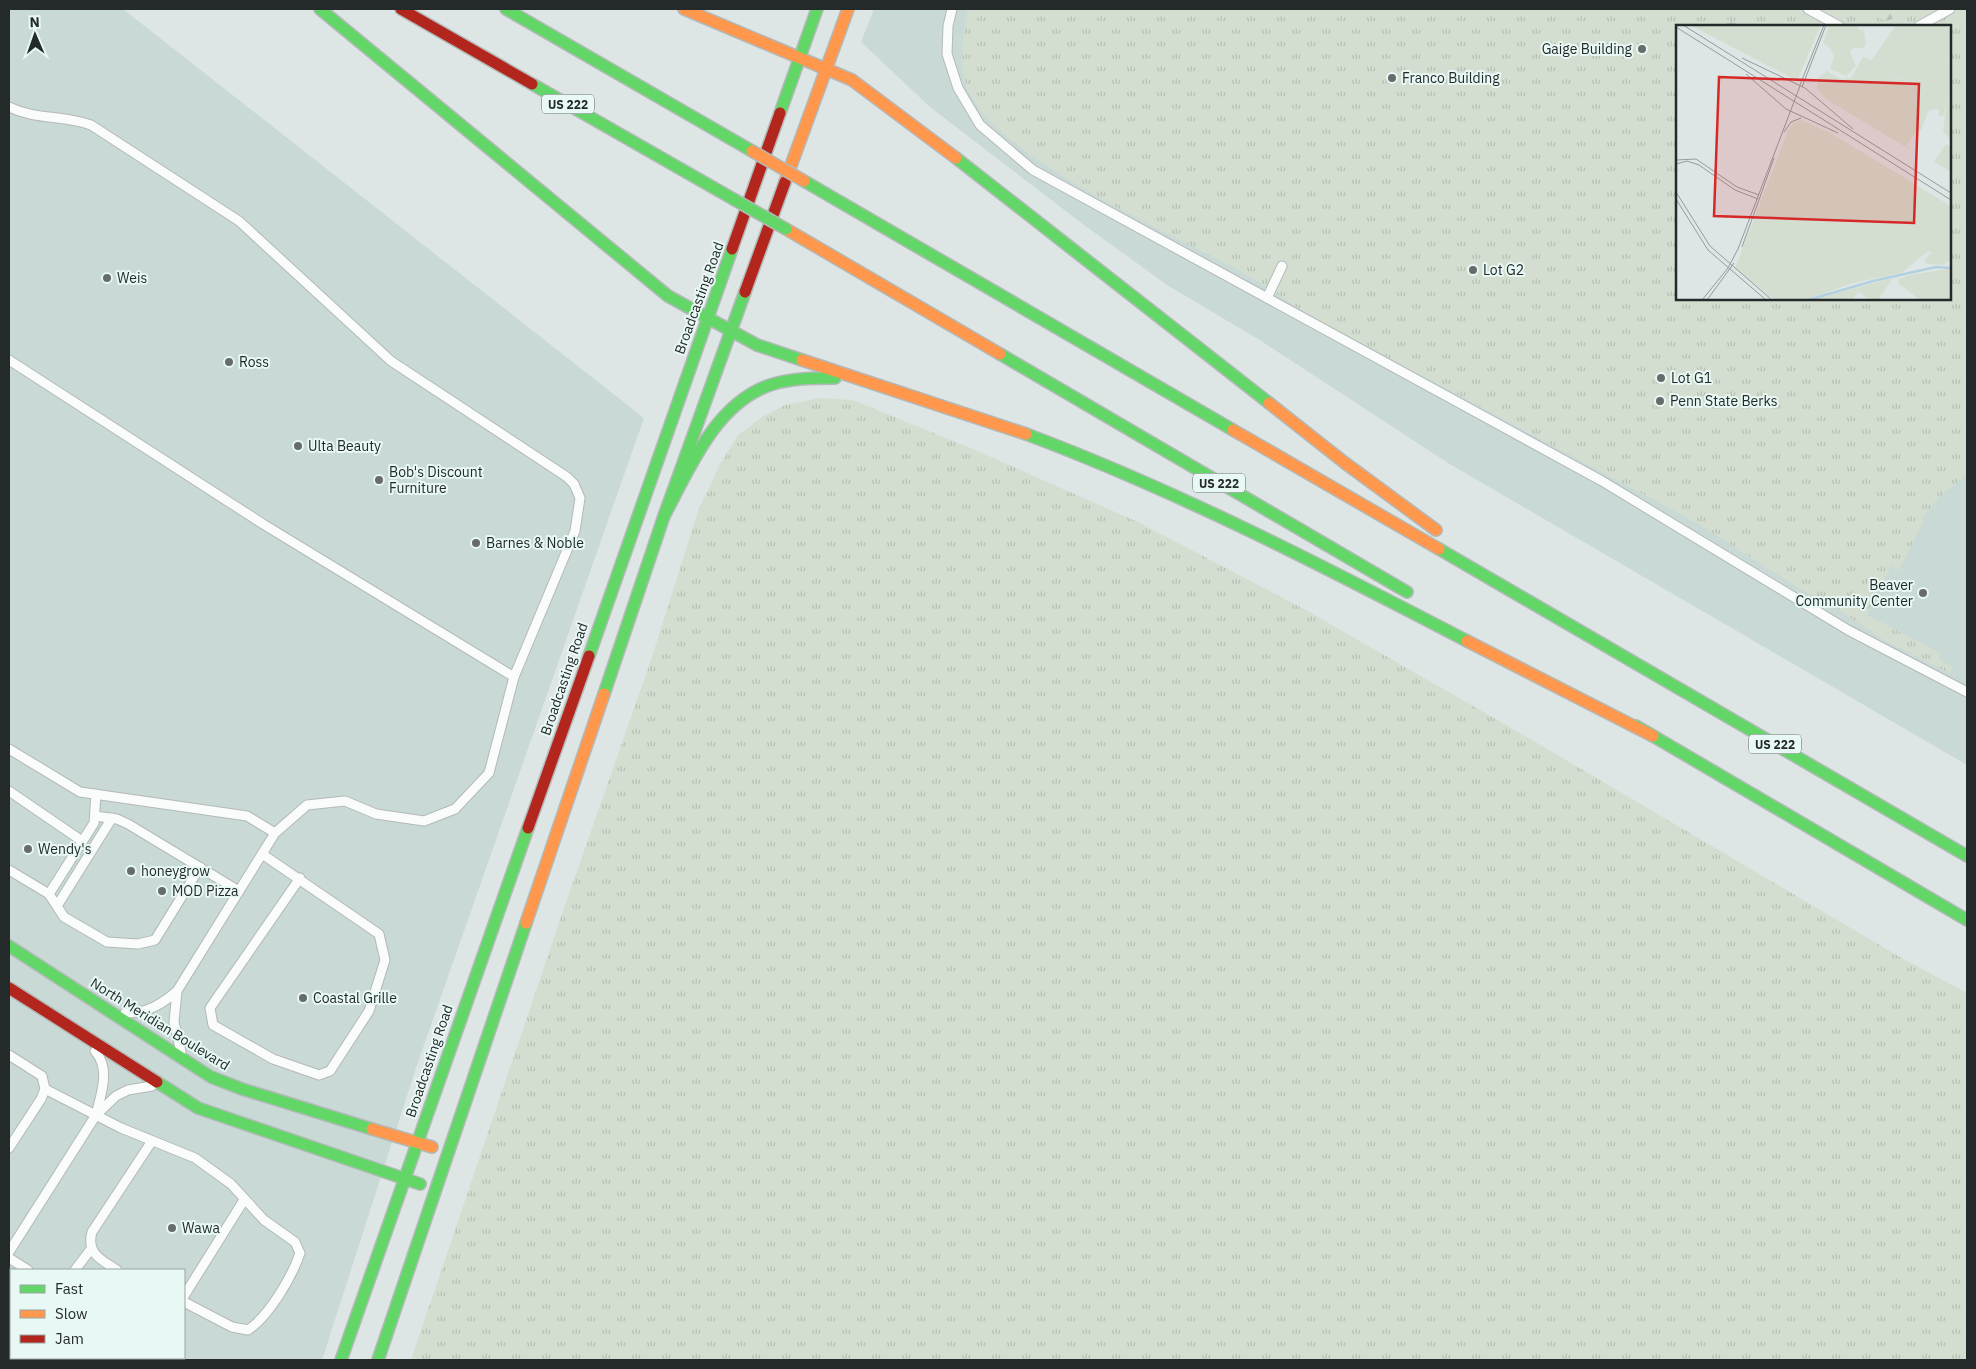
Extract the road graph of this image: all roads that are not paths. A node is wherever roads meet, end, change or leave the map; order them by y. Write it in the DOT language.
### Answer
graph roads {
  1 [pos="320,9"];
  2 [pos="401,9"];
  3 [pos="506,9"];
  4 [pos="684,9"];
  5 [pos="817,9"];
  6 [pos="848,9"];
  7 [pos="952,9"];
  8 [pos="1808,9"];
  9 [pos="1950,9"];
  10 [pos="1837,25"];
  11 [pos="1921,25"];
  12 [pos="800,58"];
  13 [pos="824,69"];
  14 [pos="9,107"];
  15 [pos="1282,266"];
  16 [pos="1266,298"];
  17 [pos="708,319"];
  18 [pos="730,330"];
  19 [pos="9,360"];
  20 [pos="865,380"];
  21 [pos="664,516"];
  22 [pos="1444,536"];
  23 [pos="1468,552"];
  24 [pos="1421,600"];
  25 [pos="1472,630"];
  26 [pos="1582,632"];
  27 [pos="514,677"];
  28 [pos="1967,692"];
  29 [pos="1653,736"];
  30 [pos="9,749"];
  31 [pos="9,791"];
  32 [pos="96,794"];
  33 [pos="94,816"];
  34 [pos="112,818"];
  35 [pos="275,834"];
  36 [pos="82,841"];
  37 [pos="262,854"];
  38 [pos="1967,856"];
  39 [pos="200,867"];
  40 [pos="9,870"];
  41 [pos="300,878"];
  42 [pos="239,890"];
  43 [pos="49,894"];
  44 [pos="57,906"];
  45 [pos="1967,920"];
  46 [pos="9,946"];
  47 [pos="9,988"];
  48 [pos="177,991"];
  49 [pos="112,1013"];
  50 [pos="76,1031"];
  51 [pos="9,1054"];
  52 [pos="182,1058"];
  53 [pos="45,1089"];
  54 [pos="169,1089"];
  55 [pos="96,1115"];
  56 [pos="152,1141"];
  57 [pos="416,1142"];
  58 [pos="9,1148"];
  59 [pos="448,1153"];
  60 [pos="404,1179"];
  61 [pos="436,1189"];
  62 [pos="244,1200"];
  63 [pos="91,1250"];
  64 [pos="9,1252"];
  65 [pos="9,1258"];
  66 [pos="26,1269"];
  67 [pos="76,1269"];
  68 [pos="115,1269"];
  69 [pos="185,1294"];
  70 [pos="185,1303"];
  71 [pos="341,1360"];
  72 [pos="378,1360"];
  1 -- 17 [label="main road"];
  2 -- 24 [label="main road, US 222, bridge"];
  3 -- 26 [label="main road, US 222, bridge"];
  4 -- 12 [label="main road"];
  5 -- 12 [label="main road, Broadcasting Road"];
  6 -- 13 [label="main road"];
  7 -- 16 [label="lane"];
  8 -- 10 [label="lane"];
  9 -- 11 [label="lane"];
  12 -- 13 [label="main road"];
  12 -- 17 [label="main road, Broadcasting Road"];
  13 -- 18 [label="main road"];
  13 -- 22 [label="main road"];
  14 -- 27 [label="lane"];
  15 -- 16 [label="lane"];
  16 -- 28 [label="lane"];
  17 -- 18 [label="main road"];
  17 -- 57 [label="main road, Broadcasting Road"];
  18 -- 20 [label="main road"];
  18 -- 21 [label="main road"];
  19 -- 27 [label="lane"];
  20 -- 21 [label="main road"];
  20 -- 29 [label="main road"];
  21 -- 59 [label="main road"];
  23 -- 26 [label="main road"];
  25 -- 29 [label="main road"];
  26 -- 38 [label="main road, US 222"];
  27 -- 35 [label="lane"];
  29 -- 45 [label="main road"];
  30 -- 32 [label="lane"];
  31 -- 36 [label="lane"];
  32 -- 33 [label="lane"];
  32 -- 35 [label="lane"];
  33 -- 34 [label="lane"];
  33 -- 36 [label="lane"];
  34 -- 39 [label="lane"];
  34 -- 44 [label="lane"];
  35 -- 37 [label="lane"];
  36 -- 43 [label="lane"];
  37 -- 41 [label="lane"];
  37 -- 42 [label="lane"];
  39 -- 42 [label="lane"];
  39 -- 44 [label="lane"];
  40 -- 43 [label="lane"];
  41 -- 41 [label="lane"];
  42 -- 48 [label="lane"];
  43 -- 44 [label="lane"];
  46 -- 49 [label="main road, North Meridian Boulevard"];
  47 -- 50 [label="main road"];
  48 -- 49 [label="lane"];
  48 -- 52 [label="lane"];
  49 -- 52 [label="main road, North Meridian Boulevard"];
  50 -- 54 [label="main road"];
  50 -- 55 [label="lane"];
  51 -- 53 [label="lane"];
  52 -- 57 [label="main road, North Meridian Boulevard"];
  53 -- 55 [label="lane"];
  53 -- 58 [label="lane"];
  54 -- 55 [label="lane"];
  54 -- 60 [label="main road"];
  55 -- 56 [label="lane"];
  55 -- 64 [label="lane"];
  56 -- 62 [label="lane"];
  56 -- 63 [label="lane"];
  57 -- 59 [label="main road, North Meridian Boulevard"];
  57 -- 60 [label="main road, Broadcasting Road"];
  59 -- 61 [label="main road"];
  60 -- 61 [label="main road"];
  60 -- 71 [label="main road, Broadcasting Road"];
  61 -- 72 [label="main road"];
  62 -- 69 [label="lane"];
  62 -- 70 [label="lane"];
  63 -- 67 [label="lane"];
  63 -- 68 [label="lane"];
  65 -- 66 [label="lane"];
}
